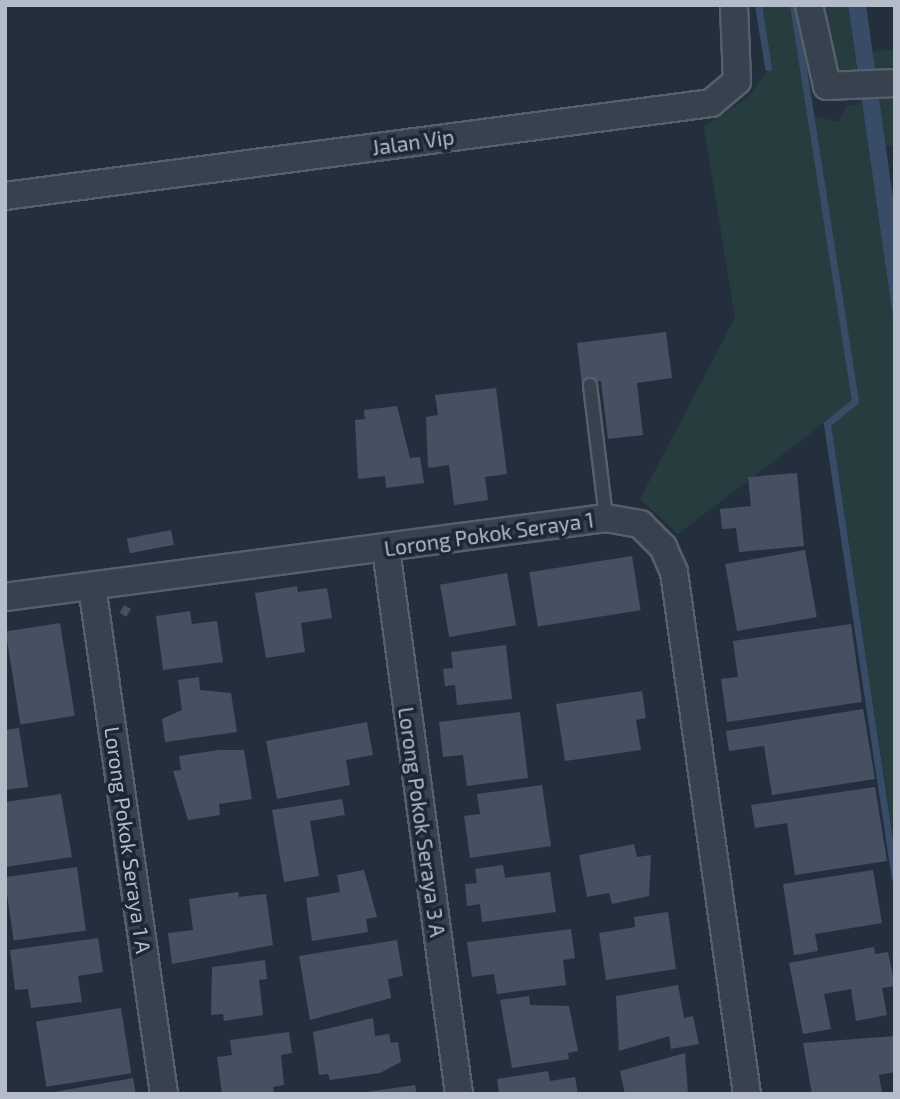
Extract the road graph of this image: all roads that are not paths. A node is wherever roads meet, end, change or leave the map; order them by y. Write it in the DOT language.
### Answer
graph roads {
  1 [pos="734,5"];
  2 [pos="809,5"];
  3 [pos="877,85"];
  4 [pos="5,196"];
  5 [pos="590,385"];
  6 [pos="606,518"];
  7 [pos="386,549"];
  8 [pos="92,586"];
  9 [pos="5,597"];
  10 [pos="164,1094"];
  11 [pos="459,1094"];
  12 [pos="747,1094"];
  1 -- 4 [label="street, Jalan Vip"];
  2 -- 3 [label="street"];
  5 -- 6 [label="lane"];
  6 -- 7 [label="street, Lorong Pokok Seraya 1"];
  6 -- 12 [label="street, Lorong Pokok Seraya 1"];
  7 -- 8 [label="street, Lorong Pokok Seraya 1"];
  7 -- 11 [label="street, Lorong Pokok Seraya 3 A"];
  8 -- 9 [label="street, Lorong Pokok Seraya 1"];
  8 -- 10 [label="street, Lorong Pokok Seraya 1 A"];
}
